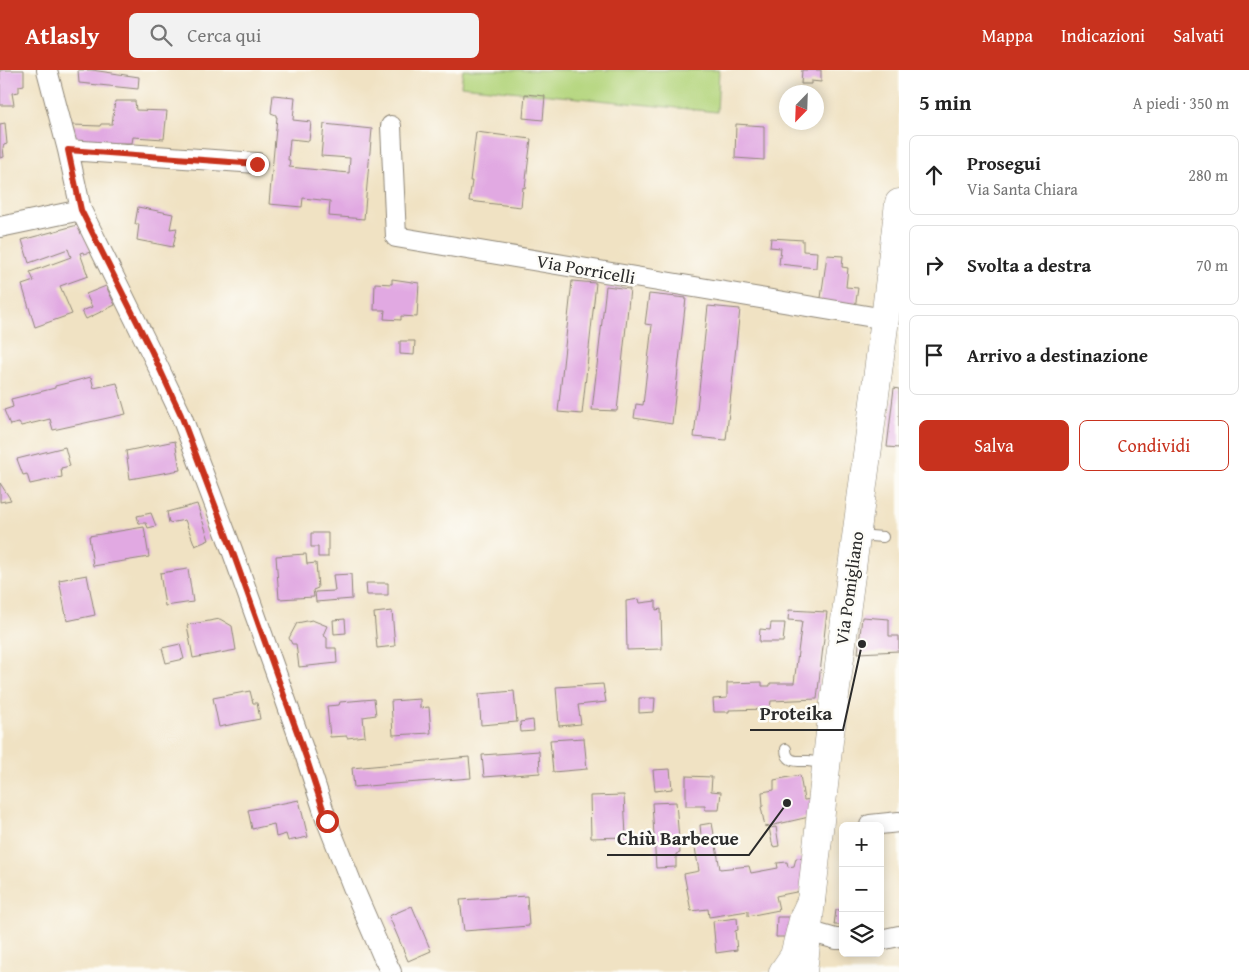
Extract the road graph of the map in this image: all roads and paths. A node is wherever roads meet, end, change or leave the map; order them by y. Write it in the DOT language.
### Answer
graph roads {
  1 [pos="47,70"];
  2 [pos="391,126"];
  3 [pos="68,150"];
  4 [pos="257,164"];
  5 [pos="899,204"];
  6 [pos="81,210"];
  7 [pos="0,227"];
  8 [pos="885,319"];
  9 [pos="856,535"];
  10 [pos="883,537"];
  11 [pos="786,749"];
  12 [pos="826,763"];
  13 [pos="899,822"];
  14 [pos="884,824"];
  15 [pos="811,901"];
  16 [pos="839,930"];
  17 [pos="808,932"];
  18 [pos="899,936"];
  19 [pos="839,939"];
  20 [pos="884,939"];
  21 [pos="391,972"];
  22 [pos="783,972"];
  23 [pos="803,972"];
  1 -- 3 [label="street"];
  2 -- 8 [label="street, Via Porricelli"];
  3 -- 4 [label="street"];
  3 -- 6 [label="street"];
  5 -- 8 [label="main road, Via Pomigliano"];
  6 -- 7 [label="street"];
  6 -- 21 [label="street"];
  8 -- 9 [label="main road, Via Pomigliano"];
  9 -- 10 [label="lane"];
  9 -- 12 [label="main road, Via Pomigliano"];
  11 -- 12 [label="lane"];
  12 -- 15 [label="main road, Via Pomigliano"];
  13 -- 14 [label="street"];
  15 -- 17 [label="main road, Via Pomigliano"];
  15 -- 22 [label="main road"];
  16 -- 17 [label="street"];
  17 -- 19 [label="street"];
  17 -- 23 [label="main road, Via Pomigliano"];
  18 -- 20 [label="street"];
}
